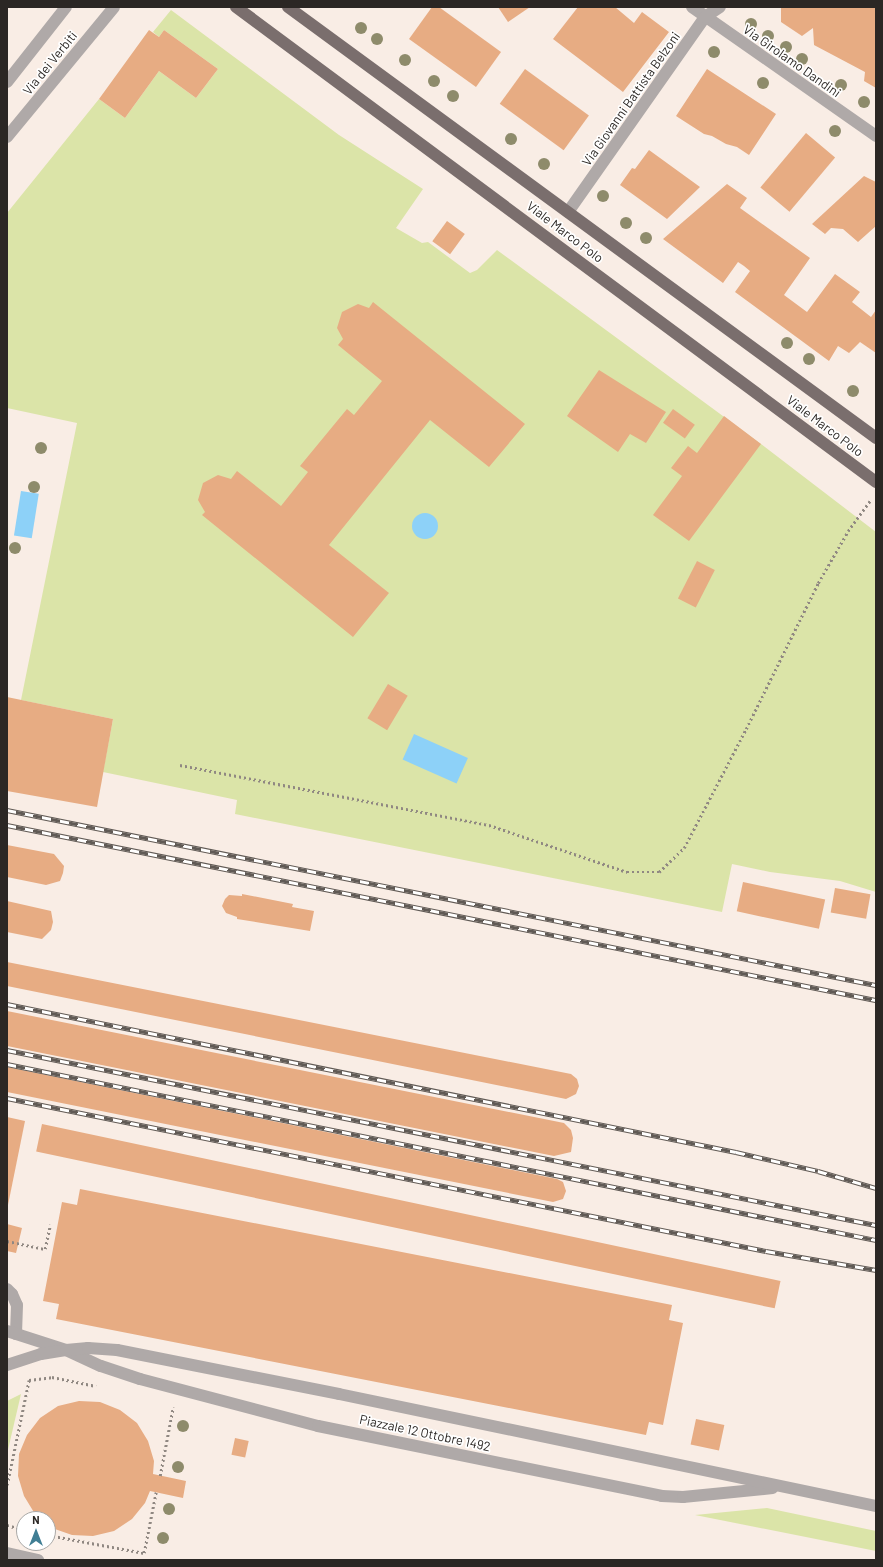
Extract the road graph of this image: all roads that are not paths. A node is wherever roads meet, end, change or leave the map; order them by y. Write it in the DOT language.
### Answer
graph roads {
  1 [pos="66,7"];
  2 [pos="114,7"];
  3 [pos="236,7"];
  4 [pos="288,7"];
  5 [pos="692,7"];
  6 [pos="720,7"];
  7 [pos="705,17"];
  8 [pos="7,82"];
  9 [pos="876,136"];
  10 [pos="7,137"];
  11 [pos="568,212"];
  12 [pos="876,438"];
  13 [pos="876,482"];
  14 [pos="7,1288"];
  15 [pos="11,1333"];
  16 [pos="66,1350"];
  17 [pos="7,1365"];
  18 [pos="786,1487"];
  19 [pos="876,1506"];
  20 [pos="7,1553"];
  21 [pos="38,1560"];
  1 -- 8 [label="street, Via dei Verbiti"];
  2 -- 10 [label="street, Via dei Verbiti"];
  3 -- 13 [label="main road, Viale Marco Polo"];
  4 -- 11 [label="main road, Viale Marco Polo"];
  5 -- 7 [label="street, Via Girolamo Dandini"];
  6 -- 7 [label="street, Via Giovanni Battista Belzoni"];
  7 -- 9 [label="street, Via Girolamo Dandini"];
  7 -- 11 [label="street, Via Giovanni Battista Belzoni"];
  11 -- 12 [label="main road, Viale Marco Polo"];
  14 -- 15 [label="street"];
  15 -- 16 [label="street, Piazzale 12 Ottobre 1492"];
  16 -- 17 [label="street, Piazzale 12 Ottobre 1492"];
  16 -- 18 [label="street, Piazzale 12 Ottobre 1492"];
  16 -- 18 [label="street, Piazzale 12 Ottobre 1492"];
  18 -- 19 [label="street, Piazzale 12 Ottobre 1492"];
  20 -- 21 [label="street"];
}
